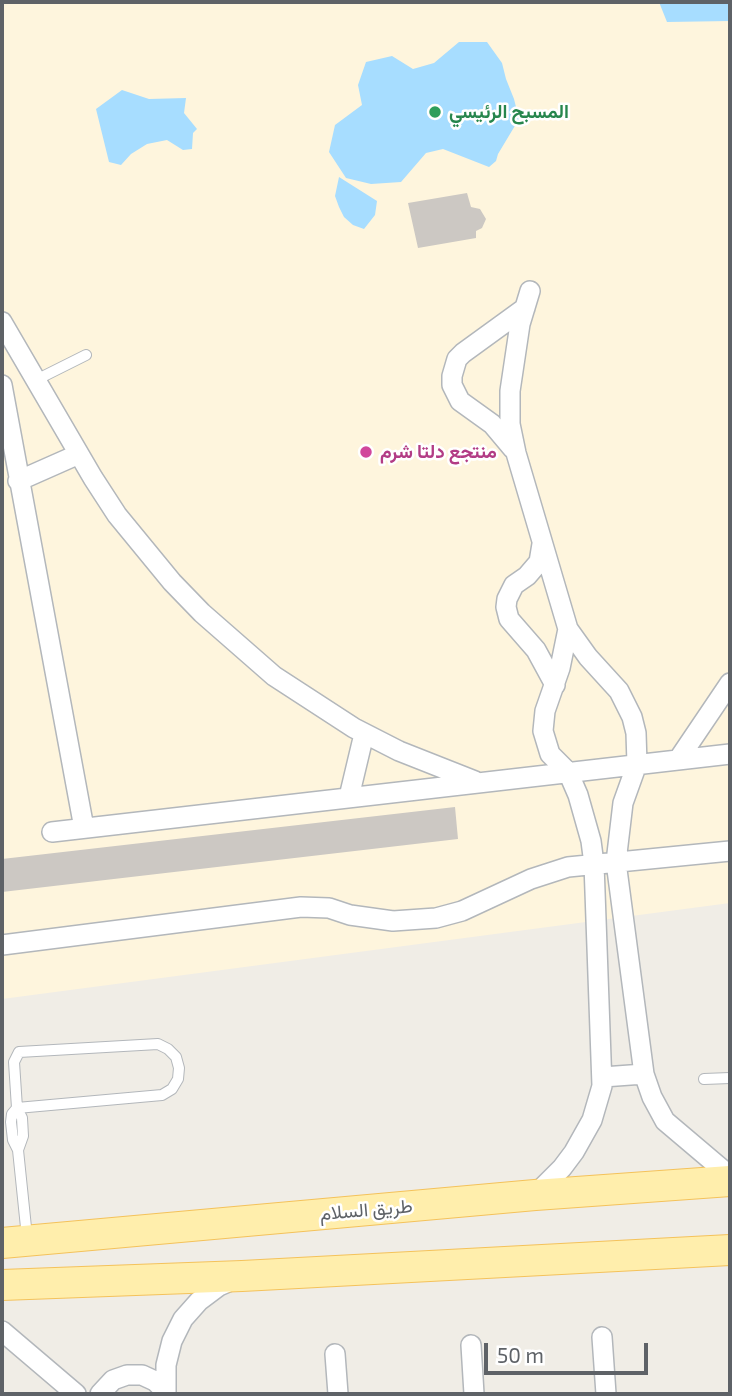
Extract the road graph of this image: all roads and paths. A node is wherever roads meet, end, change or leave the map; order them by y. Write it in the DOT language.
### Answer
graph roads {
  1 [pos="2,322"];
  2 [pos="86,355"];
  3 [pos="35,381"];
  4 [pos="2,385"];
  5 [pos="516,453"];
  6 [pos="79,454"];
  7 [pos="18,481"];
  8 [pos="542,543"];
  9 [pos="568,629"];
  10 [pos="730,683"];
  11 [pos="555,685"];
  12 [pos="364,734"];
  13 [pos="730,754"];
  14 [pos="678,760"];
  15 [pos="637,764"];
  16 [pos="568,772"];
  17 [pos="478,782"];
  18 [pos="349,797"];
  19 [pos="84,828"];
  20 [pos="52,832"];
  21 [pos="730,851"];
  22 [pos="616,862"];
  23 [pos="594,864"];
  24 [pos="2,945"];
  25 [pos="644,1074"];
  26 [pos="603,1077"];
  27 [pos="704,1079"];
  28 [pos="730,1079"];
  29 [pos="17,1108"];
  30 [pos="730,1179"];
  31 [pos="535,1195"];
  32 [pos="14,1242"];
  33 [pos="730,1250"];
  34 [pos="242,1276"];
  35 [pos="2,1285"];
  36 [pos="2,1331"];
  37 [pos="602,1337"];
  38 [pos="471,1345"];
  39 [pos="335,1354"];
  40 [pos="166,1393"];
  41 [pos="76,1394"];
  42 [pos="100,1394"];
  43 [pos="338,1394"];
  44 [pos="474,1394"];
  45 [pos="606,1394"];
  1 -- 3 [label="street"];
  2 -- 3 [label="lane"];
  3 -- 6 [label="street"];
  4 -- 7 [label="street"];
  5 -- 5 [label="street"];
  5 -- 8 [label="street"];
  6 -- 7 [label="street"];
  6 -- 12 [label="street"];
  7 -- 19 [label="street"];
  8 -- 9 [label="street"];
  8 -- 11 [label="street"];
  9 -- 11 [label="street"];
  9 -- 15 [label="street"];
  10 -- 14 [label="street"];
  11 -- 16 [label="street"];
  12 -- 17 [label="street"];
  12 -- 18 [label="street"];
  13 -- 14 [label="street"];
  14 -- 15 [label="street"];
  15 -- 16 [label="street"];
  15 -- 22 [label="street"];
  16 -- 17 [label="street"];
  16 -- 23 [label="street"];
  17 -- 18 [label="street"];
  18 -- 19 [label="street"];
  19 -- 20 [label="street"];
  21 -- 22 [label="street"];
  22 -- 23 [label="street"];
  22 -- 25 [label="street"];
  23 -- 24 [label="street"];
  23 -- 26 [label="street"];
  25 -- 26 [label="street"];
  25 -- 30 [label="street"];
  26 -- 31 [label="street"];
  27 -- 28 [label="lane"];
  29 -- 29 [label="lane"];
  29 -- 32 [label="lane"];
  30 -- 31 [label="main road, طريق السلام"];
  31 -- 32 [label="main road, طريق السلام"];
  33 -- 34 [label="main road"];
  34 -- 35 [label="main road"];
  34 -- 40 [label="street"];
  36 -- 41 [label="street"];
  37 -- 45 [label="street"];
  38 -- 44 [label="street"];
  39 -- 43 [label="street"];
  40 -- 42 [label="street"];
}
